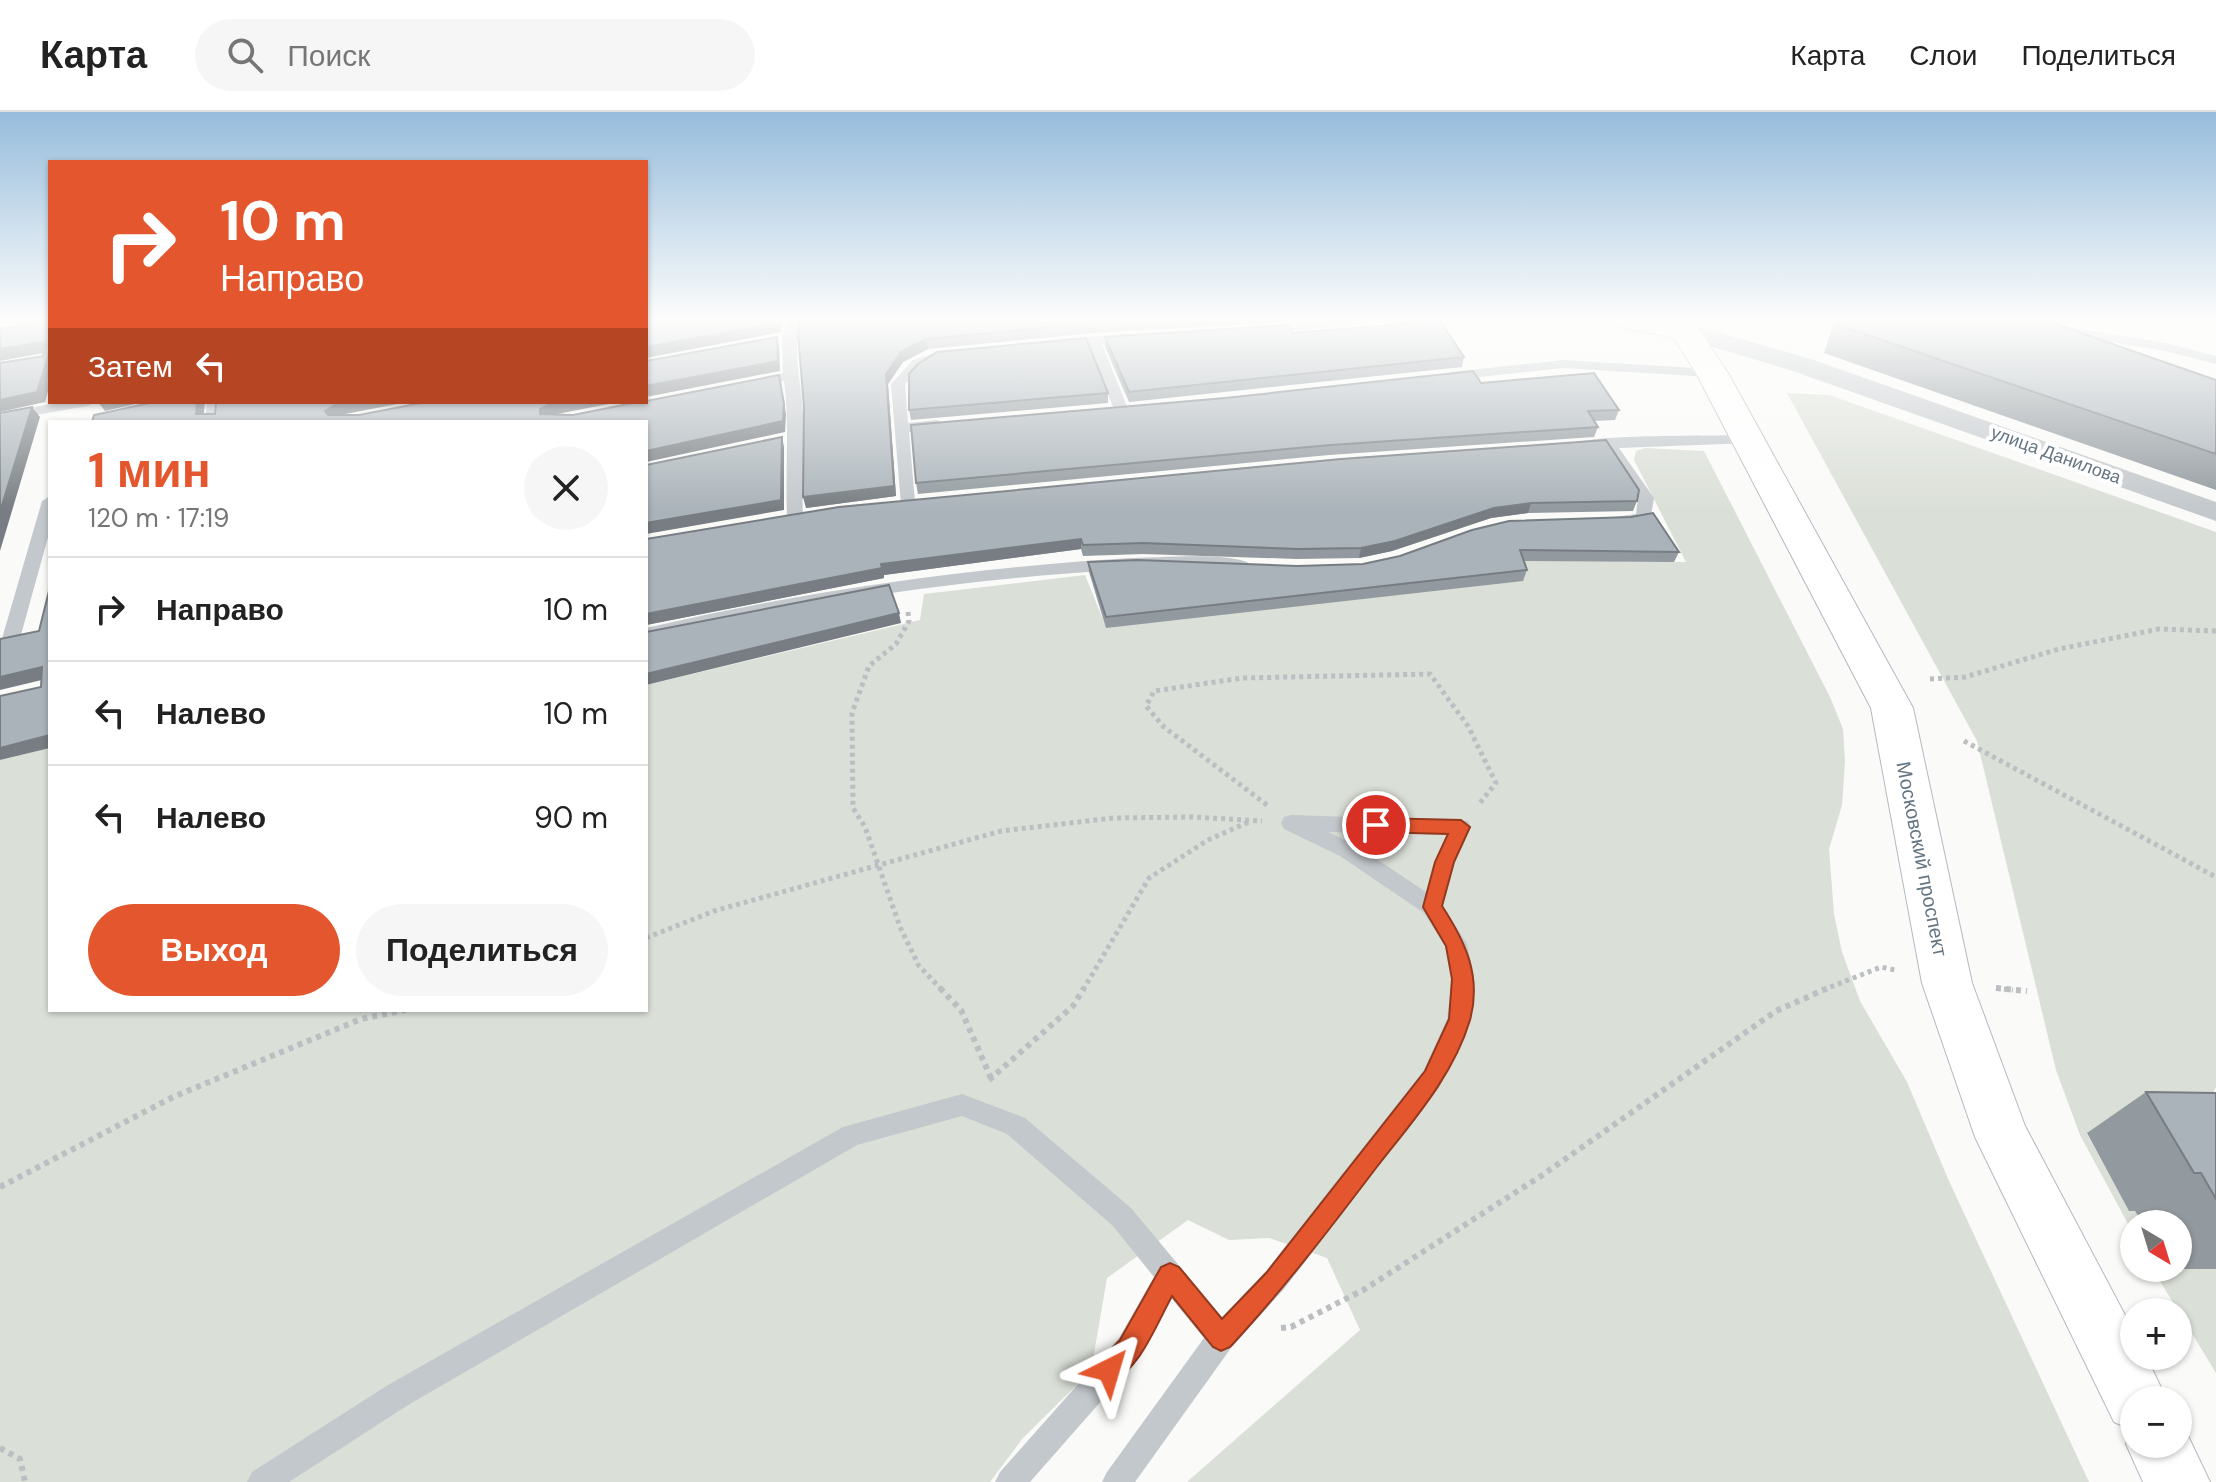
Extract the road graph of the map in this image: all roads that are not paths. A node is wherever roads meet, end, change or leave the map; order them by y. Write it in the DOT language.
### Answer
graph roads {
  1 [pos="753,383"];
  2 [pos="791,383"];
  3 [pos="899,383"];
  4 [pos="1111,383"];
  5 [pos="1717,383"];
  6 [pos="1853,383"];
  7 [pos="731,387"];
  8 [pos="76,404"];
  9 [pos="1122,409"];
  10 [pos="0,417"];
  11 [pos="946,423"];
  12 [pos="901,428"];
  13 [pos="1746,440"];
  14 [pos="1608,442"];
  15 [pos="1561,445"];
  16 [pos="931,499"];
  17 [pos="48,508"];
  18 [pos="2216,512"];
  19 [pos="796,515"];
  20 [pos="1599,521"];
  21 [pos="1260,565"];
  22 [pos="648,634"];
  23 [pos="10,642"];
  24 [pos="1432,907"];
  25 [pos="1170,1275"];
  26 [pos="1221,1338"];
  27 [pos="2129,1386"];
  28 [pos="2165,1458"];
  29 [pos="262,1482"];
  30 [pos="1010,1482"];
  31 [pos="1117,1482"];
  32 [pos="2178,1482"];
  1 -- 7 [label="lane"];
  2 -- 19 [label="lane"];
  3 -- 12 [label="lane"];
  4 -- 9 [label="lane"];
  5 -- 13 [label="street, Московский проспект"];
  6 -- 18 [label="street, улица Данилова"];
  8 -- 10 [label="lane"];
  11 -- 12 [label="lane"];
  12 -- 16 [label="lane"];
  13 -- 14 [label="lane"];
  13 -- 27 [label="street, Московский проспект"];
  14 -- 15 [label="lane"];
  14 -- 20 [label="lane"];
  17 -- 23 [label="lane"];
  21 -- 22 [label="lane"];
  24 -- 24 [label="lane"];
  24 -- 26 [label="lane"];
  25 -- 26 [label="lane"];
  25 -- 29 [label="lane"];
  25 -- 30 [label="lane"];
  26 -- 31 [label="lane"];
  28 -- 32 [label="street"];
}
